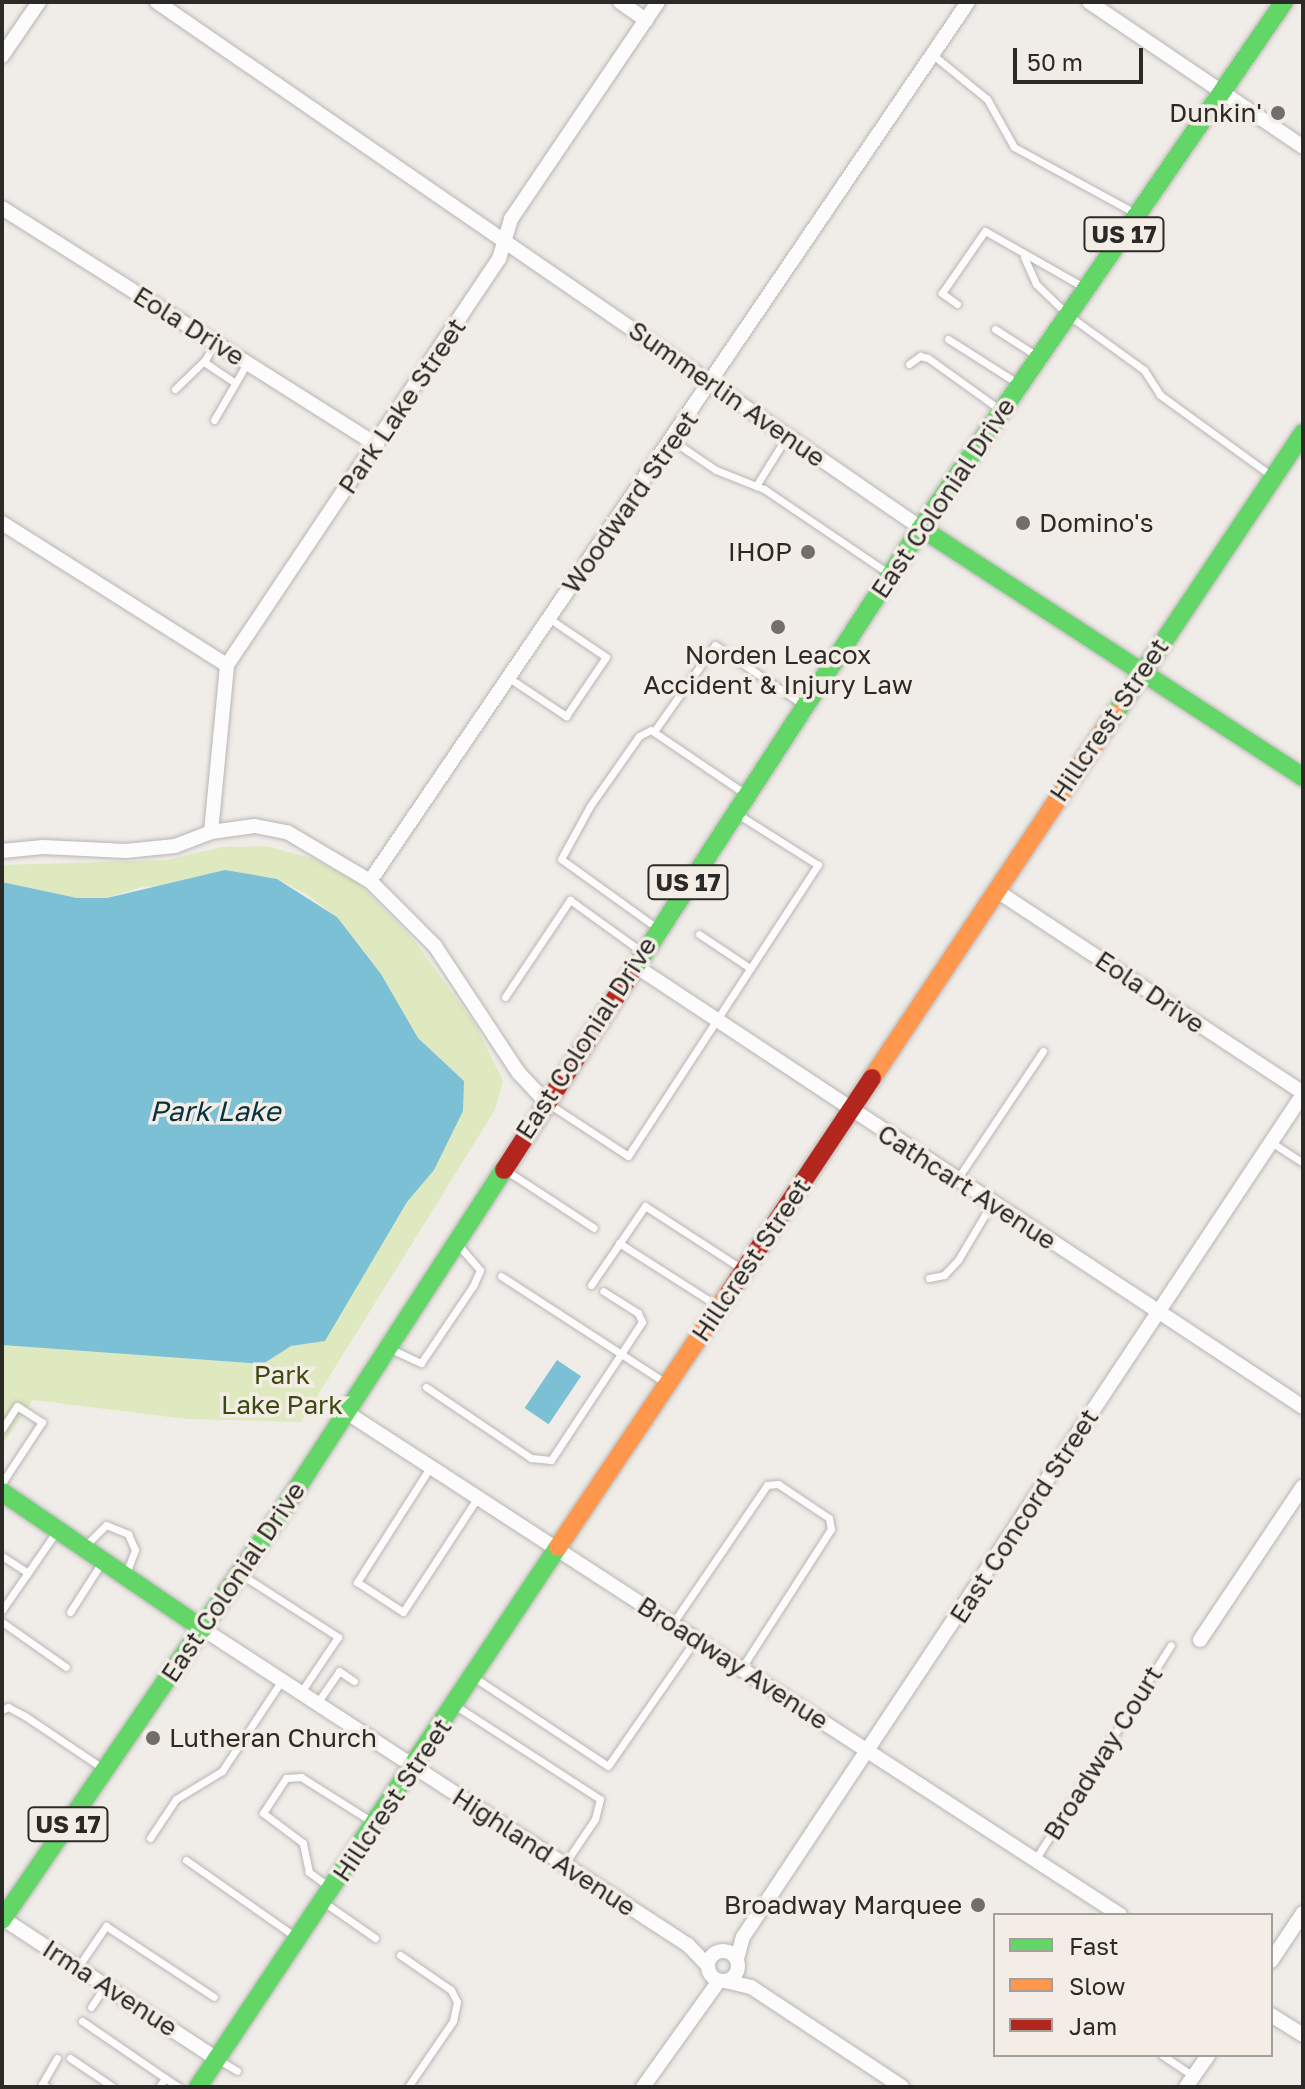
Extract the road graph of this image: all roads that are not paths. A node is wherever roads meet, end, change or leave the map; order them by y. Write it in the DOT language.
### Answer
graph roads {
  1 [pos="39,2"];
  2 [pos="157,2"];
  3 [pos="620,2"];
  4 [pos="658,2"];
  5 [pos="968,2"];
  6 [pos="1089,2"];
  7 [pos="1284,2"];
  8 [pos="646,20"];
  9 [pos="933,55"];
  10 [pos="2,56"];
  11 [pos="1221,93"];
  12 [pos="1303,147"];
  13 [pos="2,208"];
  14 [pos="1138,215"];
  15 [pos="505,238"];
  16 [pos="1024,257"];
  17 [pos="1086,289"];
  18 [pos="957,304"];
  19 [pos="1068,315"];
  20 [pos="997,331"];
  21 [pos="948,339"];
  22 [pos="215,343"];
  23 [pos="1039,357"];
  24 [pos="204,362"];
  25 [pos="247,362"];
  26 [pos="909,364"];
  27 [pos="235,383"];
  28 [pos="712,383"];
  29 [pos="1020,385"];
  30 [pos="175,389"];
  31 [pos="1002,412"];
  32 [pos="214,420"];
  33 [pos="1303,433"];
  34 [pos="787,436"];
  35 [pos="673,441"];
  36 [pos="377,445"];
  37 [pos="1273,477"];
  38 [pos="756,486"];
  39 [pos="2,523"];
  40 [pos="921,528"];
  41 [pos="890,575"];
  42 [pos="550,619"];
  43 [pos="227,665"];
  44 [pos="1141,672"];
  45 [pos="509,678"];
  46 [pos="804,706"];
  47 [pos="655,730"];
  48 [pos="1303,777"];
  49 [pos="746,794"];
  50 [pos="734,812"];
  51 [pos="211,832"];
  52 [pos="2,851"];
  53 [pos="370,881"];
  54 [pos="997,891"];
  55 [pos="657,928"];
  56 [pos="699,934"];
  57 [pos="638,958"];
  58 [pos="750,968"];
  59 [pos="505,997"];
  60 [pos="714,1019"];
  61 [pos="1043,1051"];
  62 [pos="1303,1094"];
  63 [pos="545,1101"];
  64 [pos="851,1111"];
  65 [pos="1271,1142"];
  66 [pos="1303,1163"];
  67 [pos="502,1168"];
  68 [pos="957,1180"];
  69 [pos="992,1203"];
  70 [pos="594,1228"];
  71 [pos="456,1240"];
  72 [pos="619,1243"];
  73 [pos="744,1271"];
  74 [pos="501,1276"];
  75 [pos="929,1278"];
  76 [pos="591,1285"];
  77 [pos="603,1291"];
  78 [pos="720,1307"];
  79 [pos="1159,1312"];
  80 [pos="388,1346"];
  81 [pos="622,1354"];
  82 [pos="668,1384"];
  83 [pos="426,1387"];
  84 [pos="1303,1407"];
  85 [pos="346,1412"];
  86 [pos="2,1429"];
  87 [pos="431,1466"];
  88 [pos="2,1483"];
  89 [pos="1303,1486"];
  90 [pos="2,1492"];
  91 [pos="478,1496"];
  92 [pos="58,1530"];
  93 [pos="84,1548"];
  94 [pos="558,1548"];
  95 [pos="2,1556"];
  96 [pos="103,1560"];
  97 [pos="28,1573"];
  98 [pos="240,1574"];
  99 [pos="125,1575"];
  100 [pos="2,1610"];
  101 [pos="70,1612"];
  102 [pos="2,1622"];
  103 [pos="673,1623"];
  104 [pos="203,1629"];
  105 [pos="696,1639"];
  106 [pos="1200,1640"];
  107 [pos="1171,1645"];
  108 [pos="66,1667"];
  109 [pos="741,1669"];
  110 [pos="475,1678"];
  111 [pos="282,1680"];
  112 [pos="354,1681"];
  113 [pos="301,1692"];
  114 [pos="317,1703"];
  115 [pos="456,1706"];
  116 [pos="2,1710"];
  117 [pos="868,1752"];
  118 [pos="415,1767"];
  119 [pos="105,1770"];
  120 [pos="377,1824"];
  121 [pos="150,1838"];
  122 [pos="186,1860"];
  123 [pos="1035,1860"];
  124 [pos="564,1866"];
  125 [pos="328,1896"];
  126 [pos="1117,1913"];
  127 [pos="1303,1913"];
  128 [pos="2,1919"];
  129 [pos="743,1937"];
  130 [pos="375,1938"];
  131 [pos="299,1939"];
  132 [pos="400,1955"];
  133 [pos="1273,1958"];
  134 [pos="712,1960"];
  135 [pos="737,1961"];
  136 [pos="78,1967"];
  137 [pos="722,1981"];
  138 [pos="105,1986"];
  139 [pos="751,1987"];
  140 [pos="214,1997"];
  141 [pos="91,2007"];
  142 [pos="695,2009"];
  143 [pos="1273,2016"];
  144 [pos="82,2021"];
  145 [pos="1303,2035"];
  146 [pos="1164,2057"];
  147 [pos="1207,2057"];
  148 [pos="57,2058"];
  149 [pos="70,2058"];
  150 [pos="217,2059"];
  151 [pos="237,2071"];
  152 [pos="165,2078"];
  153 [pos="1190,2081"];
  154 [pos="894,2085"];
  155 [pos="47,2087"];
  156 [pos="113,2087"];
  157 [pos="159,2087"];
  158 [pos="179,2087"];
  159 [pos="198,2087"];
  160 [pos="408,2087"];
  161 [pos="643,2087"];
  1 -- 10 [label="street"];
  2 -- 15 [label="street, Summerlin Avenue"];
  3 -- 8 [label="street"];
  4 -- 8 [label="street, Park Lake Street"];
  5 -- 9 [label="street, Woodward Street"];
  6 -- 11 [label="street"];
  7 -- 11 [label="main road, East Colonial Drive / US 17"];
  8 -- 15 [label="street, Park Lake Street"];
  9 -- 14 [label="lane"];
  9 -- 28 [label="street, Woodward Street"];
  11 -- 12 [label="street"];
  11 -- 14 [label="main road, East Colonial Drive / US 17"];
  13 -- 22 [label="street, Eola Drive"];
  14 -- 17 [label="main road, East Colonial Drive / US 17"];
  15 -- 28 [label="street, Summerlin Avenue"];
  15 -- 36 [label="street, Park Lake Street"];
  16 -- 17 [label="lane"];
  16 -- 18 [label="lane"];
  16 -- 19 [label="lane"];
  17 -- 19 [label="main road, East Colonial Drive / US 17"];
  19 -- 23 [label="main road, East Colonial Drive / US 17"];
  19 -- 37 [label="lane"];
  20 -- 23 [label="lane"];
  21 -- 29 [label="lane"];
  22 -- 24 [label="lane"];
  22 -- 25 [label="street, Eola Drive"];
  23 -- 29 [label="main road, East Colonial Drive / US 17"];
  24 -- 27 [label="lane"];
  24 -- 30 [label="lane"];
  25 -- 27 [label="lane"];
  25 -- 36 [label="street, Eola Drive"];
  26 -- 31 [label="lane"];
  27 -- 32 [label="lane"];
  28 -- 34 [label="street, Summerlin Avenue"];
  28 -- 35 [label="street, Woodward Street"];
  29 -- 31 [label="main road, East Colonial Drive / US 17"];
  31 -- 40 [label="main road, East Colonial Drive / US 17"];
  33 -- 37 [label="main road, Hillcrest Street"];
  34 -- 38 [label="lane"];
  34 -- 40 [label="street, Summerlin Avenue"];
  35 -- 38 [label="lane"];
  35 -- 42 [label="street, Woodward Street"];
  36 -- 43 [label="street, Park Lake Street"];
  37 -- 44 [label="main road, Hillcrest Street"];
  38 -- 41 [label="lane"];
  39 -- 43 [label="street"];
  40 -- 41 [label="main road, East Colonial Drive / US 17"];
  40 -- 44 [label="main road, Summerlin Avenue"];
  41 -- 46 [label="main road, East Colonial Drive / US 17"];
  42 -- 45 [label="street, Woodward Street"];
  42 -- 45 [label="lane"];
  43 -- 51 [label="street, Park Lake Street"];
  44 -- 48 [label="main road, Summerlin Avenue"];
  44 -- 54 [label="main road, Hillcrest Street"];
  45 -- 53 [label="street, Woodward Street"];
  46 -- 47 [label="lane"];
  46 -- 49 [label="main road, East Colonial Drive / US 17"];
  47 -- 49 [label="lane"];
  47 -- 55 [label="lane"];
  49 -- 50 [label="main road, East Colonial Drive / US 17"];
  50 -- 55 [label="main road, East Colonial Drive / US 17"];
  50 -- 58 [label="lane"];
  51 -- 52 [label="street"];
  51 -- 53 [label="street"];
  53 -- 63 [label="street"];
  54 -- 62 [label="street, Eola Drive"];
  54 -- 64 [label="main road, Hillcrest Street"];
  55 -- 57 [label="main road, East Colonial Drive / US 17"];
  56 -- 58 [label="lane"];
  57 -- 59 [label="lane"];
  57 -- 60 [label="street, Cathcart Avenue"];
  57 -- 63 [label="main road, East Colonial Drive / US 17"];
  58 -- 60 [label="lane"];
  60 -- 63 [label="lane"];
  60 -- 64 [label="street, Cathcart Avenue"];
  61 -- 68 [label="lane"];
  62 -- 65 [label="street, East Concord Street"];
  63 -- 67 [label="main road, East Colonial Drive / US 17"];
  64 -- 68 [label="street, Cathcart Avenue"];
  64 -- 73 [label="main road, Hillcrest Street"];
  65 -- 66 [label="lane"];
  65 -- 79 [label="street, East Concord Street"];
  67 -- 70 [label="lane"];
  67 -- 71 [label="main road, East Colonial Drive / US 17"];
  68 -- 69 [label="street, Cathcart Avenue"];
  69 -- 75 [label="lane"];
  69 -- 79 [label="street, Cathcart Avenue"];
  71 -- 80 [label="main road, East Colonial Drive / US 17"];
  71 -- 80 [label="lane"];
  72 -- 73 [label="lane"];
  72 -- 76 [label="lane"];
  72 -- 78 [label="lane"];
  73 -- 78 [label="main road, Hillcrest Street"];
  74 -- 81 [label="lane"];
  77 -- 81 [label="lane"];
  78 -- 82 [label="main road, Hillcrest Street"];
  79 -- 84 [label="street, Cathcart Avenue"];
  79 -- 117 [label="street, East Concord Street"];
  80 -- 85 [label="main road, East Colonial Drive / US 17"];
  81 -- 82 [label="lane"];
  81 -- 83 [label="lane"];
  82 -- 94 [label="main road, Hillcrest Street"];
  85 -- 87 [label="street, Broadway Avenue"];
  85 -- 98 [label="main road, East Colonial Drive / US 17"];
  86 -- 88 [label="lane"];
  87 -- 91 [label="street, Broadway Avenue"];
  87 -- 91 [label="lane"];
  89 -- 106 [label="street"];
  90 -- 92 [label="main road, Highland Avenue"];
  91 -- 94 [label="street, Broadway Avenue"];
  92 -- 93 [label="main road, Highland Avenue"];
  92 -- 97 [label="lane"];
  93 -- 96 [label="main road, Highland Avenue"];
  93 -- 99 [label="lane"];
  94 -- 103 [label="street, Broadway Avenue"];
  94 -- 110 [label="main road, Hillcrest Street"];
  95 -- 97 [label="lane"];
  96 -- 99 [label="main road, Highland Avenue"];
  96 -- 101 [label="lane"];
  97 -- 100 [label="lane"];
  98 -- 104 [label="main road, East Colonial Drive / US 17"];
  98 -- 113 [label="lane"];
  99 -- 104 [label="main road, Highland Avenue"];
  102 -- 108 [label="lane"];
  103 -- 105 [label="street, Broadway Avenue"];
  103 -- 109 [label="lane"];
  104 -- 111 [label="street, Highland Avenue"];
  104 -- 119 [label="main road, East Colonial Drive / US 17"];
  105 -- 109 [label="street, Broadway Avenue"];
  105 -- 110 [label="lane"];
  107 -- 123 [label="lane, Broadway Court"];
  109 -- 117 [label="street, Broadway Avenue"];
  110 -- 115 [label="main road, Hillcrest Street"];
  111 -- 113 [label="street, Highland Avenue"];
  111 -- 121 [label="lane"];
  112 -- 114 [label="lane"];
  113 -- 114 [label="street, Highland Avenue"];
  114 -- 118 [label="street, Highland Avenue"];
  115 -- 118 [label="main road, Hillcrest Street"];
  115 -- 124 [label="lane"];
  116 -- 119 [label="lane"];
  117 -- 123 [label="street, Broadway Avenue"];
  117 -- 129 [label="street, East Concord Street"];
  118 -- 120 [label="main road, Hillcrest Street"];
  118 -- 124 [label="street, Highland Avenue"];
  119 -- 128 [label="main road, East Colonial Drive / US 17"];
  120 -- 125 [label="main road, Hillcrest Street"];
  120 -- 125 [label="lane"];
  122 -- 131 [label="lane"];
  123 -- 126 [label="street, Broadway Avenue"];
  124 -- 134 [label="street, Highland Avenue"];
  125 -- 130 [label="lane"];
  125 -- 131 [label="main road, Hillcrest Street"];
  127 -- 133 [label="street"];
  128 -- 136 [label="street, Irma Avenue"];
  129 -- 134 [label="street, East Concord Street"];
  129 -- 135 [label="street, East Concord Street"];
  131 -- 150 [label="main road, Hillcrest Street"];
  132 -- 160 [label="lane"];
  134 -- 135 [label="street"];
  134 -- 137 [label="street, Highland Avenue"];
  134 -- 142 [label="street"];
  135 -- 137 [label="street"];
  135 -- 139 [label="street"];
  136 -- 138 [label="street, Irma Avenue"];
  136 -- 140 [label="lane"];
  137 -- 139 [label="street"];
  137 -- 142 [label="street"];
  138 -- 141 [label="lane"];
  138 -- 150 [label="street, Irma Avenue"];
  139 -- 154 [label="street"];
  142 -- 161 [label="street"];
  143 -- 145 [label="street"];
  144 -- 152 [label="lane"];
  146 -- 153 [label="lane"];
  147 -- 153 [label="street"];
  148 -- 155 [label="lane"];
  149 -- 156 [label="lane"];
  150 -- 151 [label="lane"];
  150 -- 159 [label="main road, Hillcrest Street"];
  152 -- 157 [label="lane"];
  152 -- 158 [label="lane"];
}
